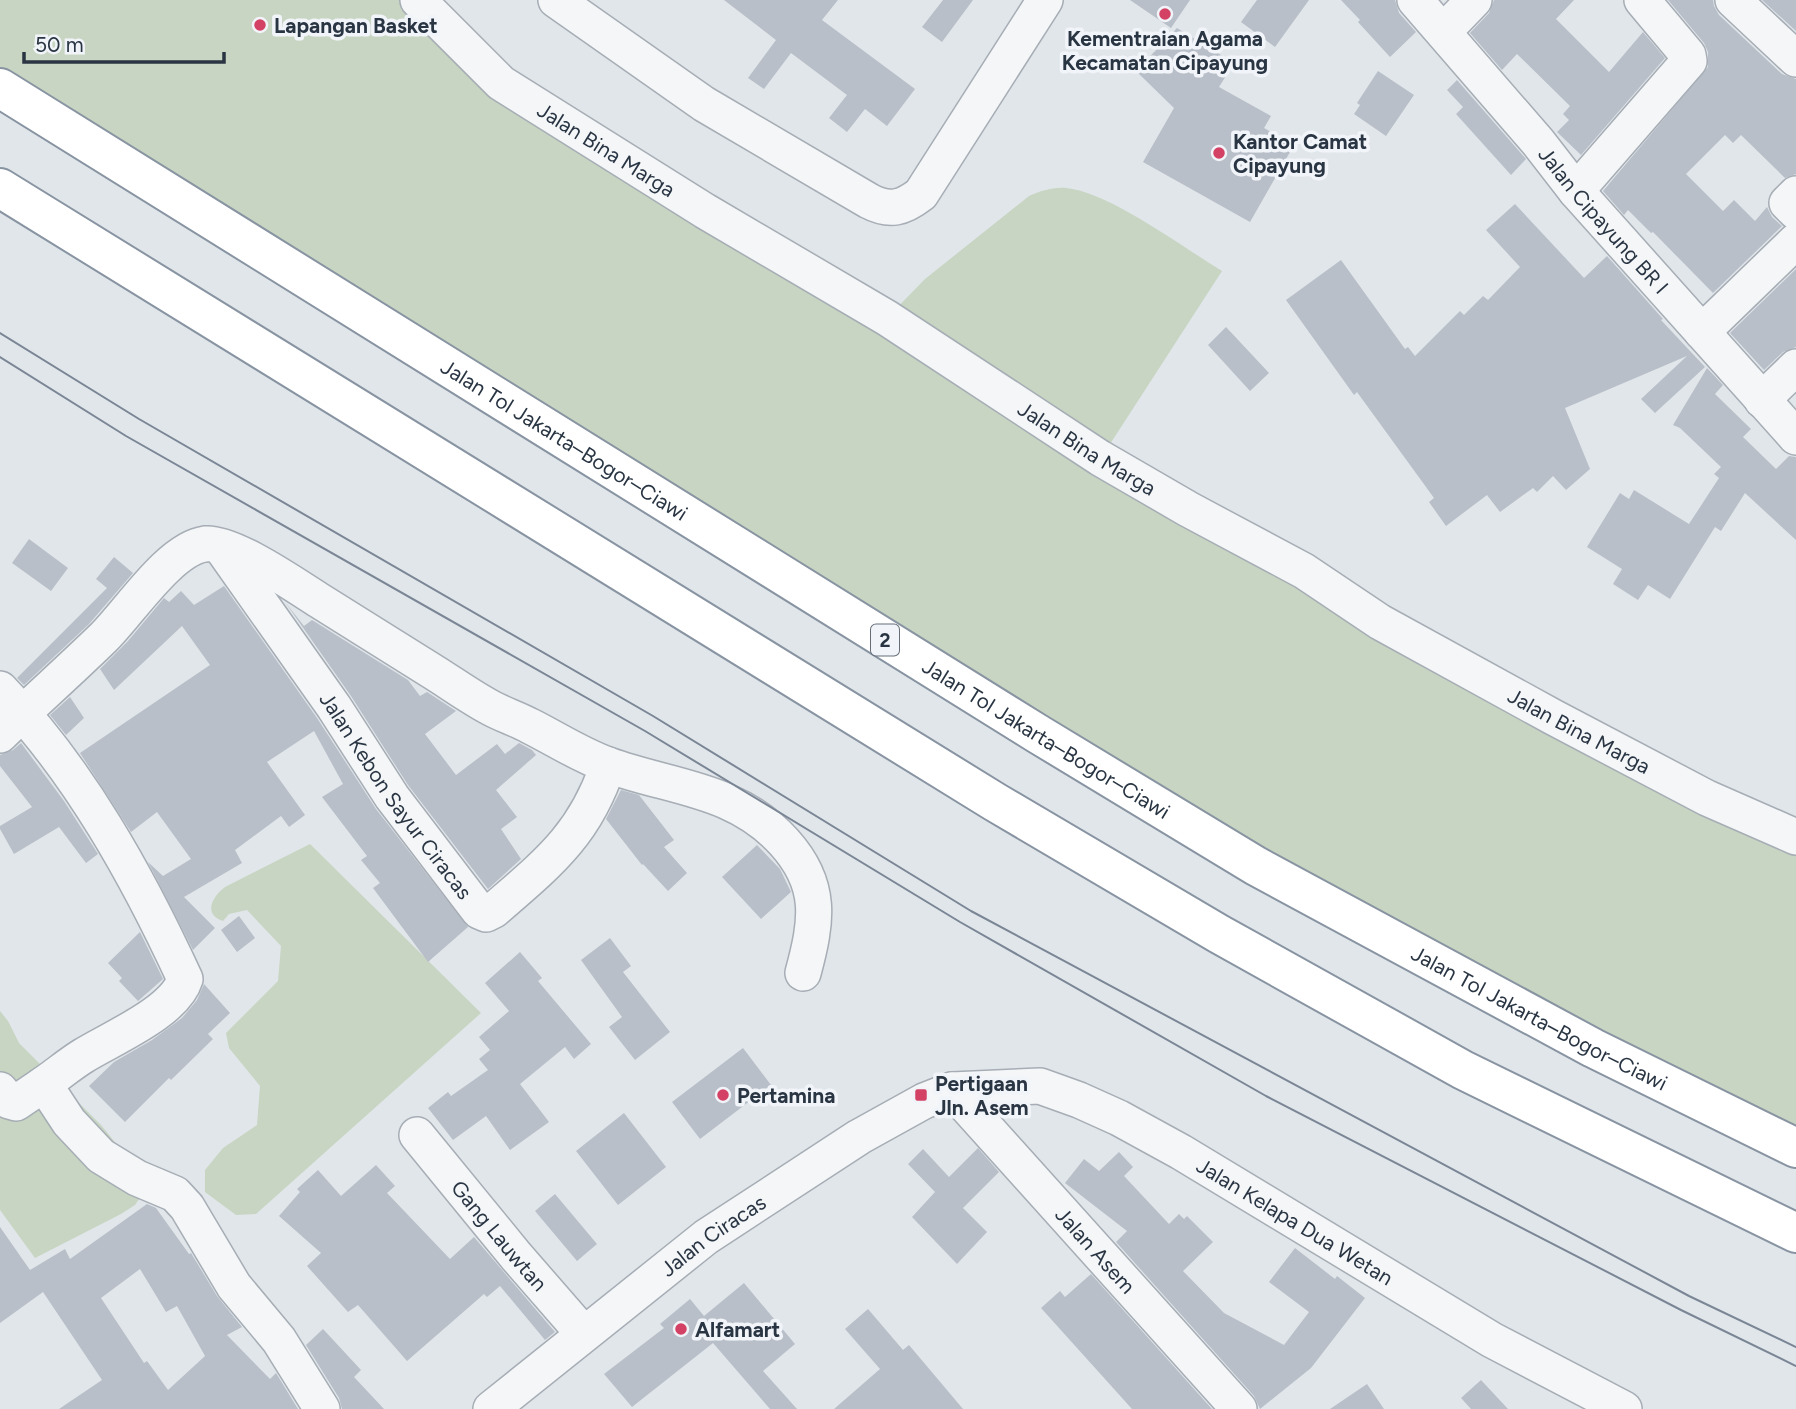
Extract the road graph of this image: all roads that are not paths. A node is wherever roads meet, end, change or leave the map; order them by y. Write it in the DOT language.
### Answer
graph roads {
  1 [pos="418,0"];
  2 [pos="556,0"];
  3 [pos="1045,0"];
  4 [pos="1415,0"];
  5 [pos="1474,0"];
  6 [pos="1642,0"];
  7 [pos="1733,0"];
  8 [pos="1444,31"];
  9 [pos="1796,59"];
  10 [pos="0,88"];
  11 [pos="0,188"];
  12 [pos="1576,191"];
  13 [pos="1796,194"];
  14 [pos="1796,212"];
  15 [pos="1796,241"];
  16 [pos="1702,332"];
  17 [pos="1796,367"];
  18 [pos="1762,400"];
  19 [pos="1796,437"];
  20 [pos="220,546"];
  21 [pos="8,712"];
  22 [pos="608,765"];
  23 [pos="1796,837"];
  24 [pos="803,973"];
  25 [pos="44,1084"];
  26 [pos="0,1090"];
  27 [pos="952,1090"];
  28 [pos="417,1135"];
  29 [pos="1796,1147"];
  30 [pos="1796,1233"];
  31 [pos="583,1333"];
  32 [pos="322,1409"];
  33 [pos="491,1409"];
  34 [pos="1239,1409"];
  35 [pos="1624,1409"];
  1 -- 23 [label="street, Jalan Bina Marga"];
  2 -- 3 [label="street"];
  4 -- 8 [label="street, Jalan Cipayung BR I"];
  5 -- 8 [label="street"];
  6 -- 12 [label="street"];
  7 -- 9 [label="street"];
  8 -- 12 [label="street, Jalan Cipayung BR I"];
  10 -- 29 [label="highway, Jalan Tol Jakarta–Bogor–Ciawi / 2"];
  11 -- 30 [label="highway"];
  12 -- 16 [label="street, Jalan Cipayung BR I"];
  13 -- 14 [label="street"];
  15 -- 16 [label="street"];
  16 -- 18 [label="street, Jalan Cipayung BR I"];
  17 -- 18 [label="street"];
  18 -- 19 [label="street, Jalan Cipayung BR I"];
  20 -- 21 [label="street"];
  20 -- 22 [label="street"];
  20 -- 22 [label="street, Jalan Kebon Sayur Ciracas"];
  21 -- 25 [label="street"];
  22 -- 24 [label="street"];
  25 -- 26 [label="street"];
  25 -- 32 [label="street"];
  27 -- 31 [label="street, Jalan Ciracas"];
  27 -- 34 [label="street, Jalan Asem"];
  27 -- 35 [label="street, Jalan Kelapa Dua Wetan"];
  28 -- 31 [label="street, Gang Lauwtan"];
  31 -- 33 [label="street, Jalan Ciracas"];
}
